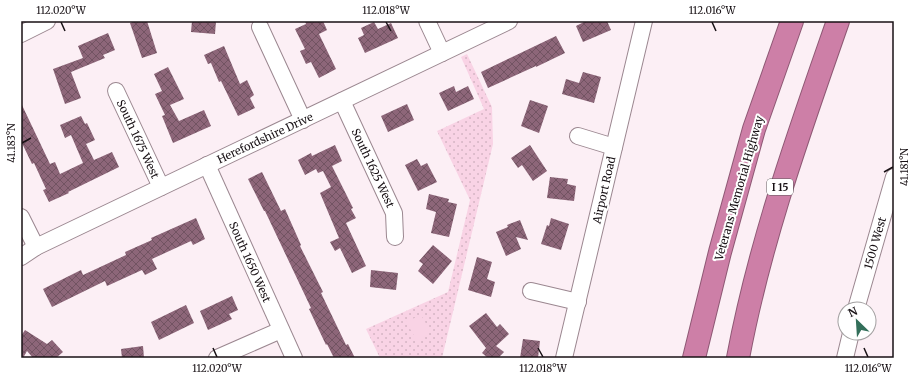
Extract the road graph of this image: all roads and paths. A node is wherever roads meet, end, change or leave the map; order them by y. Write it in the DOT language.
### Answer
graph roads {
  1 [pos="47,21"];
  2 [pos="427,21"];
  3 [pos="510,21"];
  4 [pos="644,21"];
  5 [pos="792,21"];
  6 [pos="838,21"];
  7 [pos="260,27"];
  8 [pos="21,34"];
  9 [pos="442,53"];
  10 [pos="116,91"];
  11 [pos="342,101"];
  12 [pos="303,120"];
  13 [pos="578,136"];
  14 [pos="614,147"];
  15 [pos="207,165"];
  16 [pos="894,177"];
  17 [pos="161,188"];
  18 [pos="21,217"];
  19 [pos="395,237"];
  20 [pos="36,247"];
  21 [pos="21,257"];
  22 [pos="531,291"];
  23 [pos="858,301"];
  24 [pos="578,302"];
  25 [pos="281,330"];
  26 [pos="849,341"];
  27 [pos="216,358"];
  28 [pos="294,358"];
  29 [pos="564,358"];
  30 [pos="694,358"];
  31 [pos="738,358"];
  32 [pos="845,358"];
  1 -- 8 [label="street"];
  2 -- 9 [label="street"];
  3 -- 9 [label="street, Herefordshire Drive"];
  4 -- 14 [label="street, Airport Road"];
  5 -- 30 [label="highway, Veterans Memorial Highway"];
  6 -- 31 [label="highway, I 15"];
  7 -- 12 [label="street"];
  9 -- 11 [label="street, Herefordshire Drive"];
  10 -- 17 [label="street, South 1675 West"];
  11 -- 12 [label="street, Herefordshire Drive"];
  11 -- 19 [label="street, South 1625 West"];
  12 -- 15 [label="street, Herefordshire Drive"];
  13 -- 14 [label="street"];
  14 -- 24 [label="street, Airport Road"];
  15 -- 17 [label="street, Herefordshire Drive"];
  15 -- 25 [label="street, South 1650 West"];
  16 -- 23 [label="street, 1500 West"];
  17 -- 20 [label="street, Herefordshire Drive"];
  18 -- 20 [label="street"];
  20 -- 21 [label="street, Herefordshire Drive"];
  22 -- 24 [label="street"];
  24 -- 29 [label="street, Airport Road"];
  25 -- 27 [label="street"];
  25 -- 28 [label="street, South 1650 West"];
  26 -- 32 [label="street"];
}
